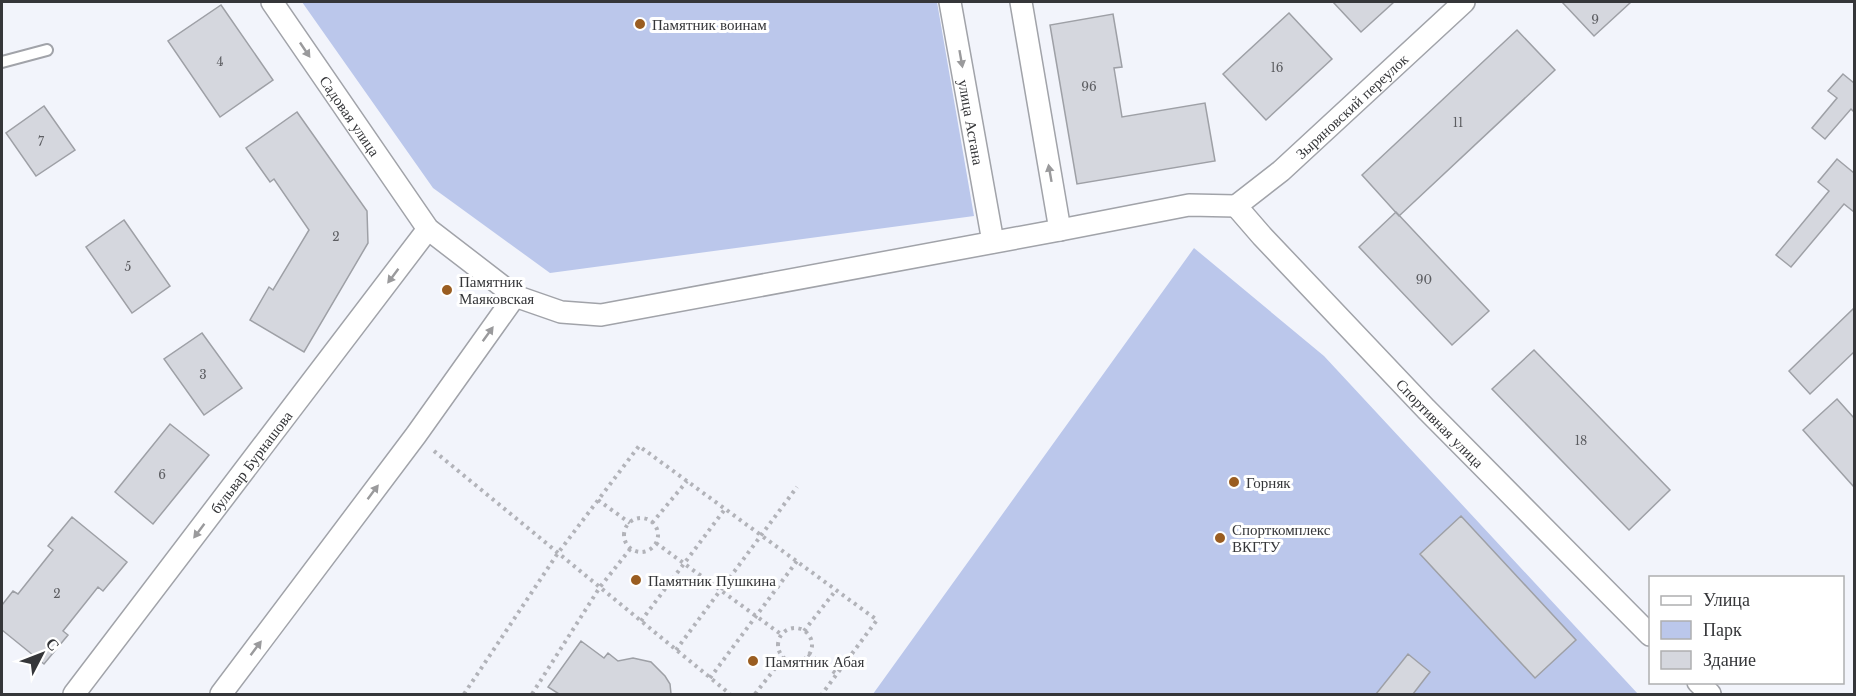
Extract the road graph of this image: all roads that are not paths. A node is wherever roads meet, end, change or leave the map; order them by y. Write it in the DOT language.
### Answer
graph roads {
  1 [pos="272,2"];
  2 [pos="950,2"];
  3 [pos="1021,2"];
  4 [pos="1464,2"];
  5 [pos="47,51"];
  6 [pos="2,62"];
  7 [pos="1236,206"];
  8 [pos="428,229"];
  9 [pos="1060,230"];
  10 [pos="993,242"];
  11 [pos="515,296"];
  12 [pos="1649,634"];
  13 [pos="74,694"];
  14 [pos="221,694"];
  1 -- 8 [label="street, Садовая улица, one-way"];
  2 -- 10 [label="street, улица Астана, one-way"];
  9 -- 3 [label="street, one-way"];
  4 -- 7 [label="street, Зыряновский переулок"];
  5 -- 6 [label="lane"];
  7 -- 9 [label="street, Садовая улица"];
  7 -- 12 [label="street, Спортивная улица"];
  8 -- 11 [label="street, Садовая улица"];
  8 -- 13 [label="street, бульвар Бурнашова, one-way"];
  9 -- 10 [label="street, Садовая улица"];
  10 -- 11 [label="street, Садовая улица"];
  14 -- 11 [label="street, one-way"];
}
